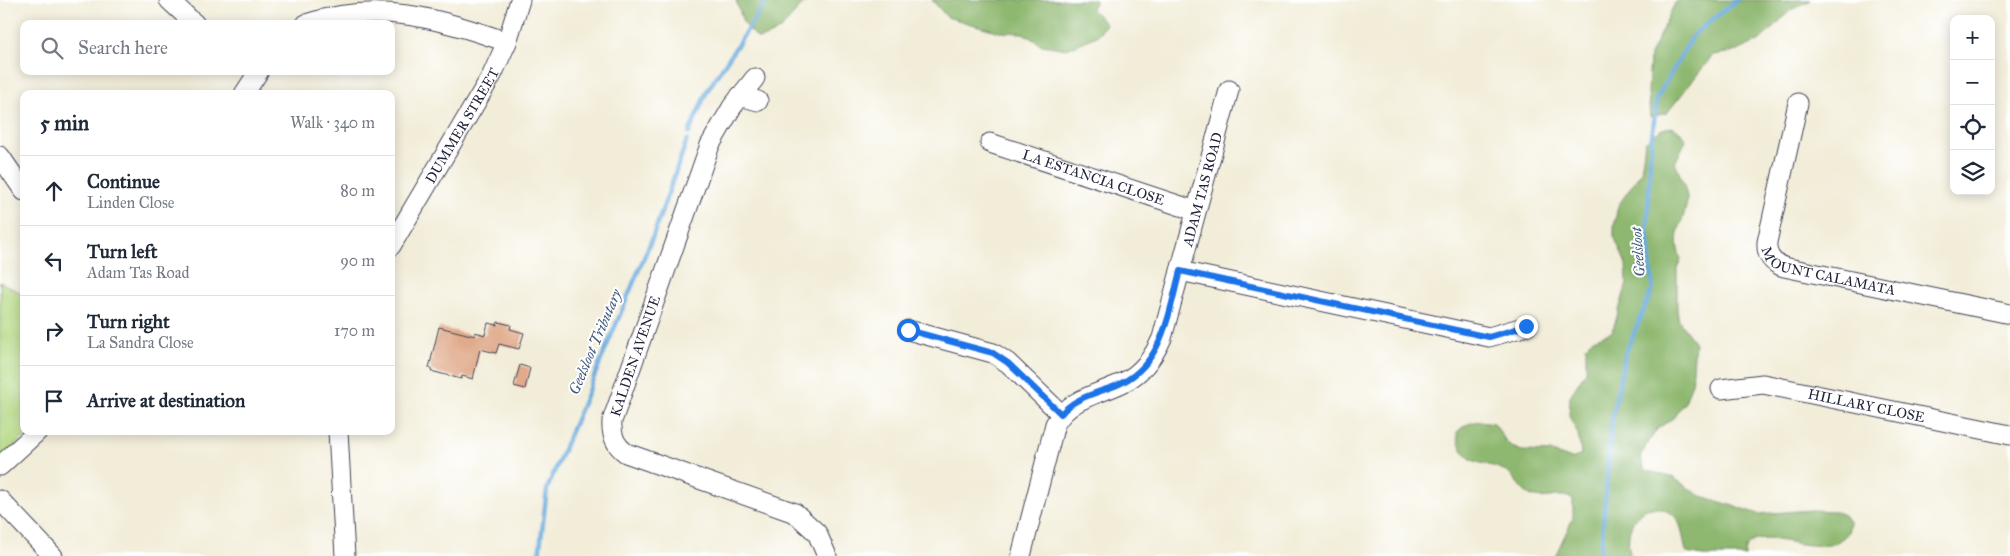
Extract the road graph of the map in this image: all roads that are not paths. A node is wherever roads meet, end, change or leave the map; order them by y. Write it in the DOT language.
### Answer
graph roads {
  1 [pos="169,0"];
  2 [pos="520,0"];
  3 [pos="331,5"];
  4 [pos="191,20"];
  5 [pos="311,20"];
  6 [pos="506,42"];
  7 [pos="256,75"];
  8 [pos="755,78"];
  9 [pos="247,90"];
  10 [pos="1229,90"];
  11 [pos="740,96"];
  12 [pos="758,101"];
  13 [pos="1798,103"];
  14 [pos="990,143"];
  15 [pos="0,156"];
  16 [pos="20,185"];
  17 [pos="1196,211"];
  18 [pos="395,239"];
  19 [pos="1180,271"];
  20 [pos="2010,314"];
  21 [pos="1526,326"];
  22 [pos="908,330"];
  23 [pos="1721,389"];
  24 [pos="1061,414"];
  25 [pos="34,435"];
  26 [pos="338,435"];
  27 [pos="2010,435"];
  28 [pos="0,466"];
  29 [pos="0,500"];
  30 [pos="53,556"];
  31 [pos="345,556"];
  32 [pos="826,556"];
  33 [pos="1021,556"];
  1 -- 4 [label="street"];
  2 -- 6 [label="street, DUMMER STREET"];
  3 -- 5 [label="street"];
  3 -- 6 [label="street"];
  6 -- 18 [label="street, DUMMER STREET"];
  7 -- 9 [label="street"];
  8 -- 11 [label="street, KALDEN AVENUE"];
  10 -- 17 [label="street, ADAM TAS ROAD"];
  11 -- 12 [label="street"];
  11 -- 32 [label="street, KALDEN AVENUE"];
  13 -- 20 [label="street, MOUNT CALAMATA"];
  14 -- 17 [label="street, LA ESTANCIA CLOSE"];
  15 -- 16 [label="street"];
  17 -- 19 [label="street, ADAM TAS ROAD"];
  19 -- 21 [label="street"];
  19 -- 24 [label="street, ADAM TAS ROAD"];
  22 -- 24 [label="street"];
  23 -- 27 [label="street, HILLARY CLOSE"];
  24 -- 33 [label="street"];
  25 -- 28 [label="street"];
  26 -- 31 [label="street"];
  29 -- 30 [label="street"];
}
